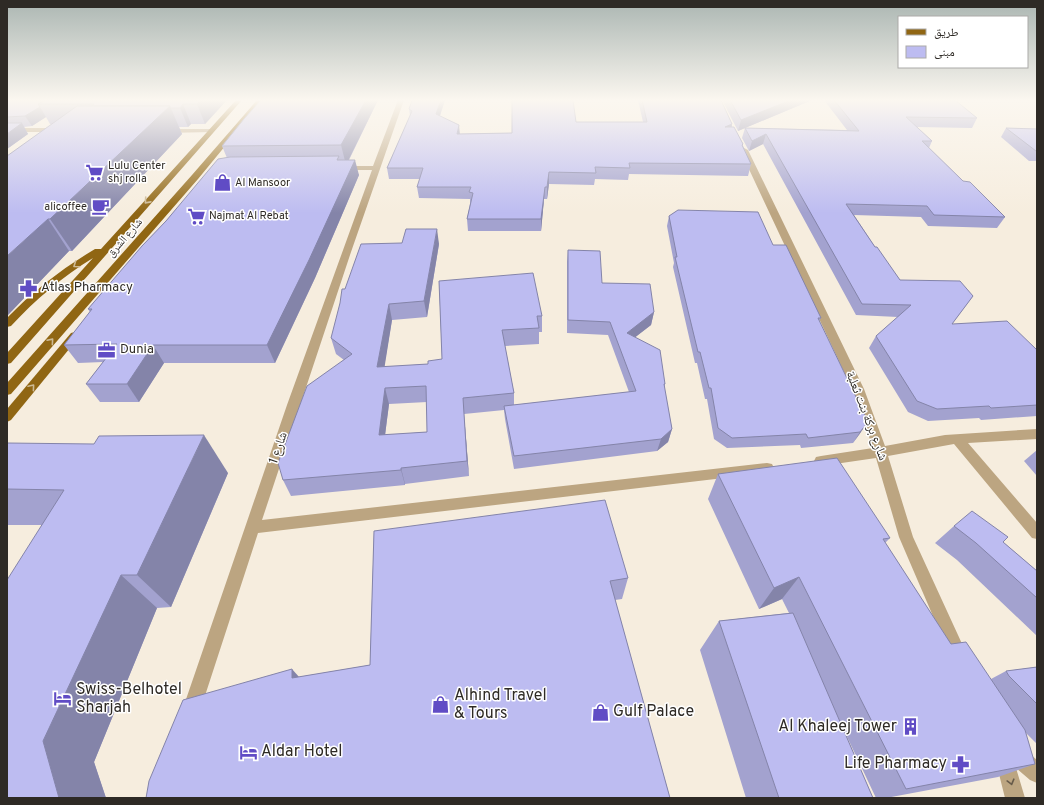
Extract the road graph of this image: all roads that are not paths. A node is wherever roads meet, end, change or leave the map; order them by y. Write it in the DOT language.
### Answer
graph roads {
  1 [pos="204,138"];
  2 [pos="229,138"];
  3 [pos="387,138"];
  4 [pos="740,142"];
  5 [pos="336,168"];
  6 [pos="375,168"];
  7 [pos="207,174"];
  8 [pos="196,177"];
  9 [pos="109,244"];
  10 [pos="137,244"];
  11 [pos="129,269"];
  12 [pos="7,324"];
  13 [pos="82,328"];
  14 [pos="7,360"];
  15 [pos="7,392"];
  16 [pos="7,417"];
  17 [pos="1037,434"];
  18 [pos="957,439"];
  19 [pos="881,453"];
  20 [pos="805,463"];
  21 [pos="782,466"];
  22 [pos="252,527"];
  23 [pos="1037,533"];
  24 [pos="965,670"];
  25 [pos="187,723"];
  26 [pos="1037,773"];
  27 [pos="1015,798"];
  1 -- 9 [label="main road, شارع الشرق, one-way"];
  2 -- 8 [label="main road, شارع الشرق"];
  3 -- 6 [label="street, شارع 1"];
  4 -- 19 [label="street, شارع بركة بنت ثعلبة"];
  5 -- 6 [label="street"];
  6 -- 22 [label="street, شارع 1"];
  7 -- 8 [label="street"];
  8 -- 10 [label="main road, شارع الشرق"];
  9 -- 12 [label="main road, one-way"];
  9 -- 14 [label="main road, شارع الشرق"];
  10 -- 11 [label="main road"];
  15 -- 10 [label="main road, شارع الشرق, one-way"];
  16 -- 13 [label="main road, one-way"];
  17 -- 18 [label="street"];
  18 -- 19 [label="street"];
  18 -- 23 [label="street"];
  19 -- 20 [label="street"];
  19 -- 24 [label="street, شارع بركة بنت ثعلبة"];
  21 -- 22 [label="street"];
  22 -- 25 [label="street, شارع 1"];
  26 -- 27 [label="street, one-way"];
}
